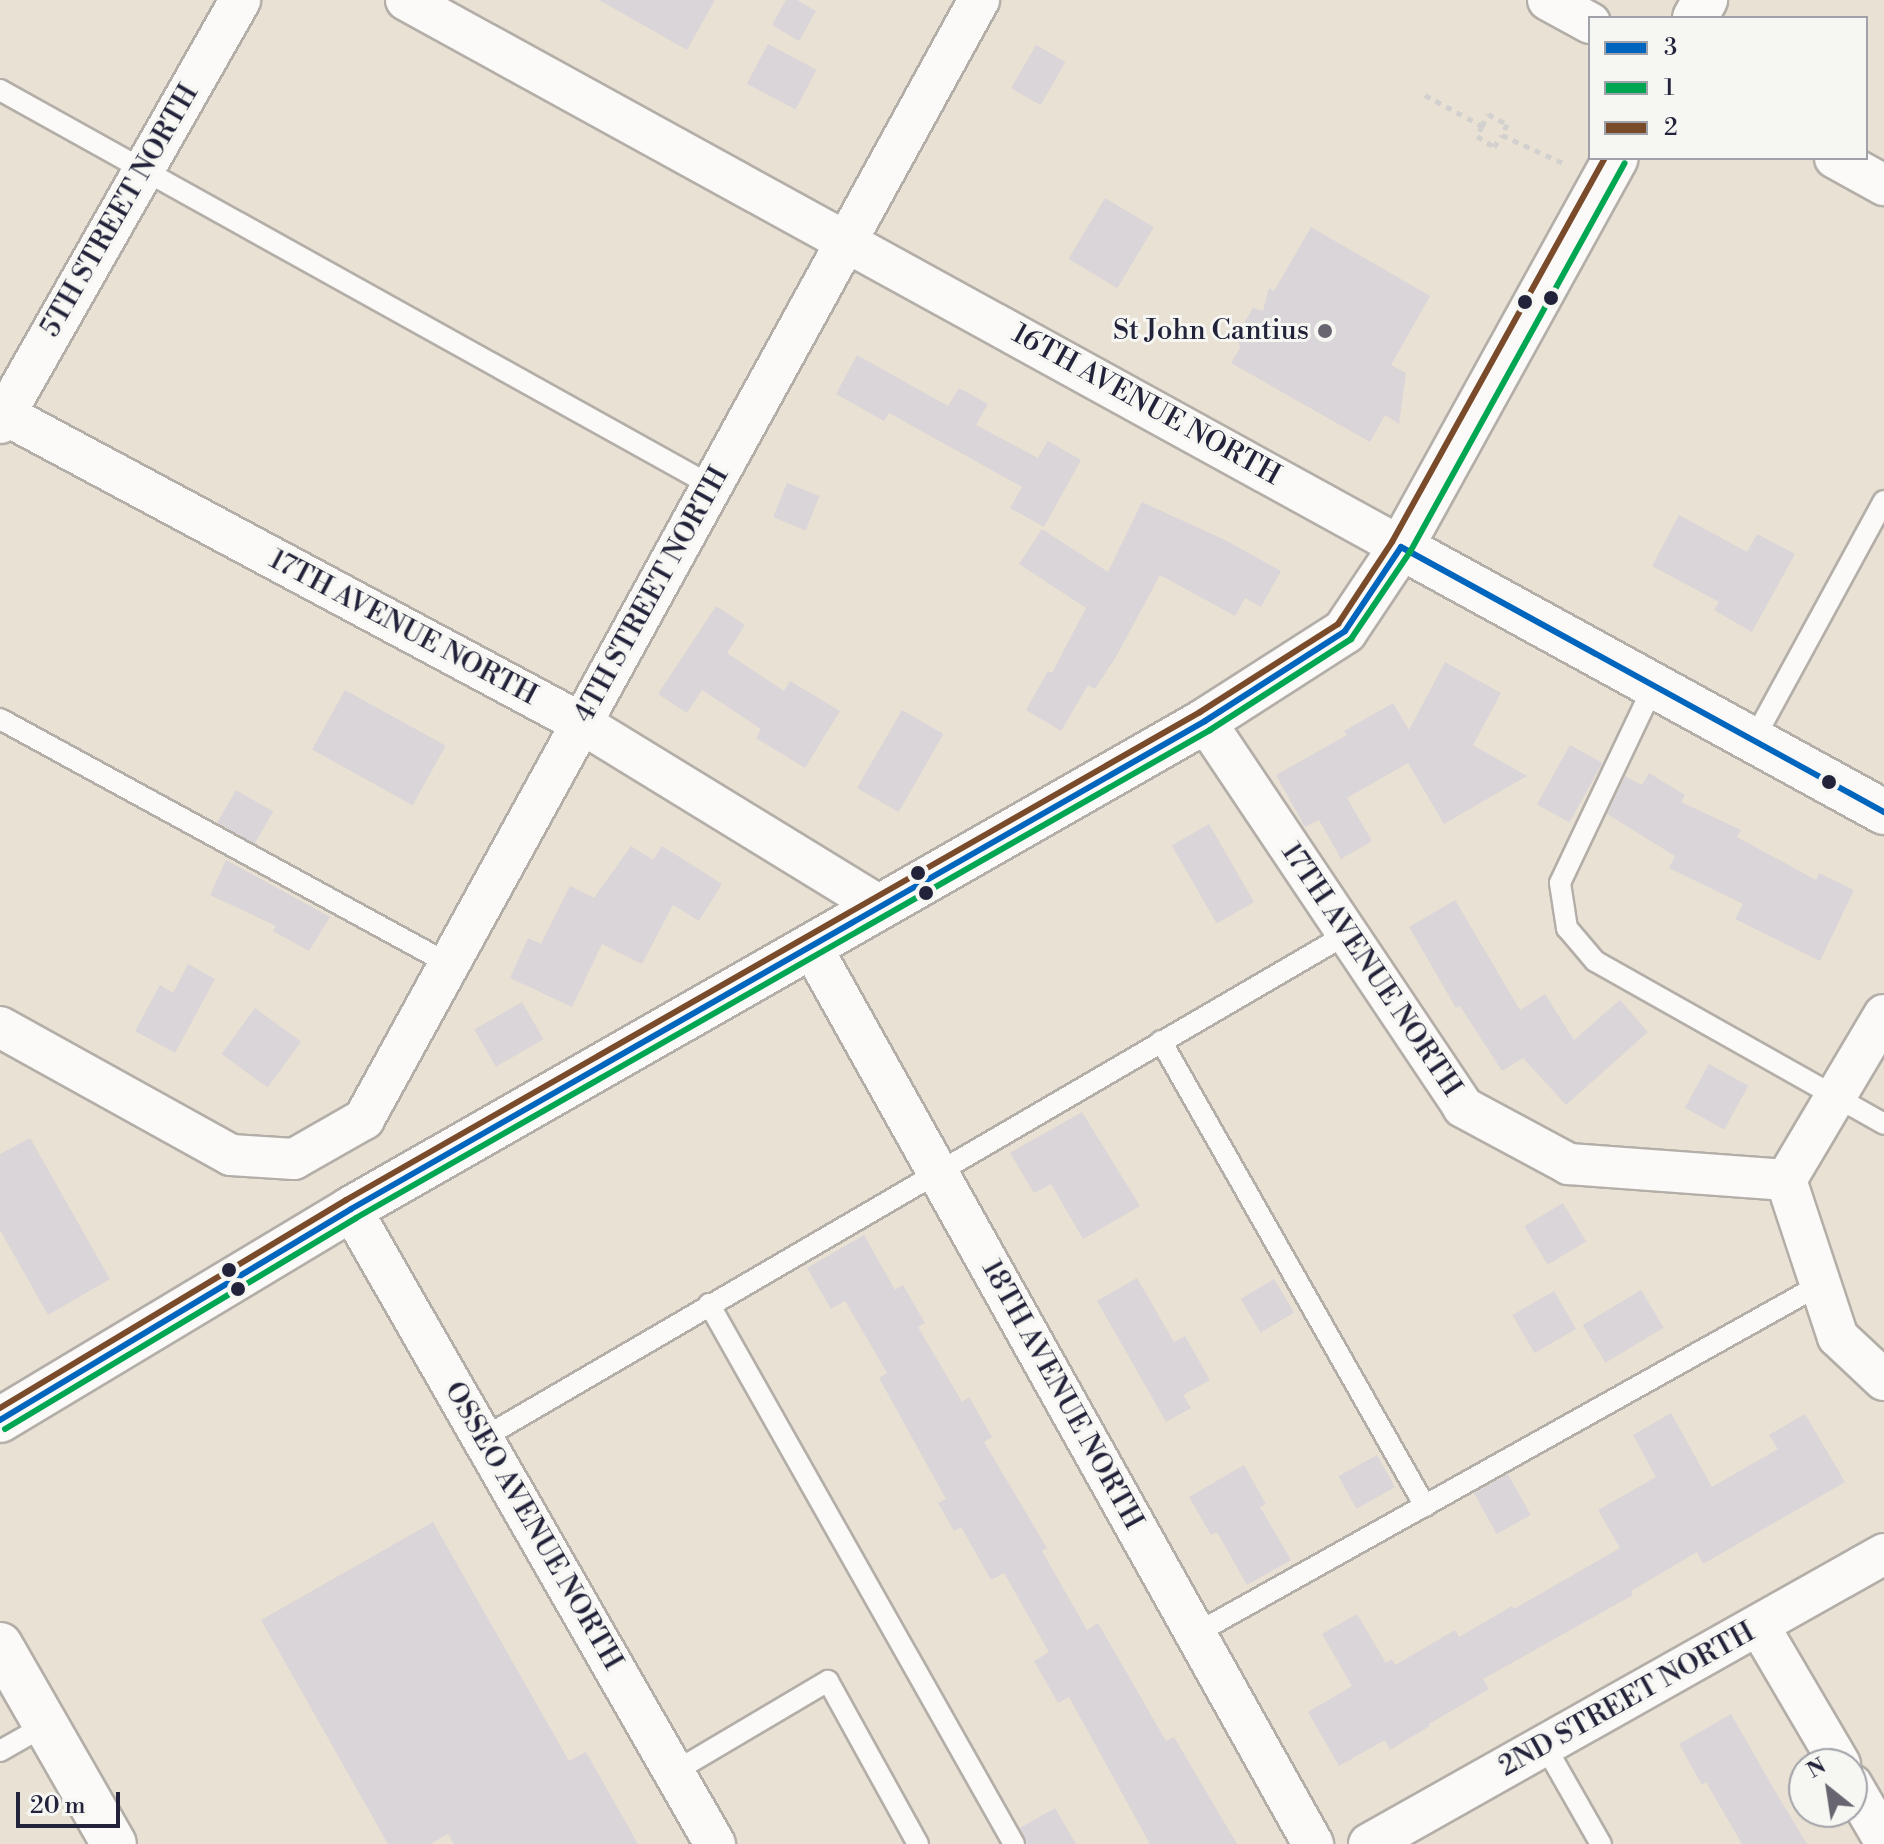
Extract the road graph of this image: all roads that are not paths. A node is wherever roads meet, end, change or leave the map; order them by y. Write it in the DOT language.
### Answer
graph roads {
  1 [pos="240,0"];
  2 [pos="406,0"];
  3 [pos="1548,0"];
  4 [pos="975,1"];
  5 [pos="1588,22"];
  6 [pos="0,90"];
  7 [pos="1615,160"];
  8 [pos="1839,160"];
  9 [pos="144,168"];
  10 [pos="1884,185"];
  11 [pos="847,240"];
  12 [pos="1,416"];
  13 [pos="712,486"];
  14 [pos="1884,501"];
  15 [pos="1401,547"];
  16 [pos="1654,685"];
  17 [pos="0,719"];
  18 [pos="1205,721"];
  19 [pos="581,723"];
  20 [pos="1754,739"];
  21 [pos="1884,812"];
  22 [pos="881,907"];
  23 [pos="1347,934"];
  24 [pos="811,946"];
  25 [pos="449,964"];
  26 [pos="1884,1015"];
  27 [pos="0,1027"];
  28 [pos="1161,1041"];
  29 [pos="1837,1099"];
  30 [pos="1884,1124"];
  31 [pos="937,1171"];
  32 [pos="1786,1180"];
  33 [pos="351,1209"];
  34 [pos="1823,1283"];
  35 [pos="709,1304"];
  36 [pos="1884,1380"];
  37 [pos="0,1420"];
  38 [pos="483,1438"];
  39 [pos="1425,1506"];
  40 [pos="1884,1554"];
  41 [pos="1759,1626"];
  42 [pos="1195,1634"];
  43 [pos="0,1645"];
  44 [pos="28,1703"];
  45 [pos="1545,1746"];
  46 [pos="1831,1748"];
  47 [pos="0,1751"];
  48 [pos="674,1772"];
  49 [pos="1868,1812"];
  50 [pos="1884,1840"];
  51 [pos="114,1844"];
  52 [pos="715,1844"];
  53 [pos="918,1844"];
  54 [pos="1014,1844"];
  55 [pos="1313,1844"];
  56 [pos="1369,1844"];
  57 [pos="1601,1844"];
  1 -- 9 [label="street, 5TH STREET NORTH"];
  2 -- 11 [label="street, 16TH AVENUE NORTH"];
  3 -- 5 [label="street"];
  4 -- 11 [label="street, 4TH STREET NORTH"];
  6 -- 9 [label="lane"];
  7 -- 15 [label="street"];
  8 -- 10 [label="street"];
  9 -- 12 [label="street, 5TH STREET NORTH"];
  9 -- 13 [label="lane"];
  11 -- 13 [label="street, 4TH STREET NORTH"];
  11 -- 15 [label="street, 16TH AVENUE NORTH"];
  12 -- 19 [label="street, 17TH AVENUE NORTH"];
  13 -- 19 [label="street, 4TH STREET NORTH"];
  14 -- 20 [label="lane"];
  15 -- 16 [label="street, 16TH AVENUE NORTH"];
  15 -- 18 [label="street"];
  16 -- 20 [label="street, 16TH AVENUE NORTH"];
  16 -- 29 [label="lane"];
  17 -- 25 [label="lane"];
  18 -- 22 [label="street"];
  18 -- 23 [label="street, 17TH AVENUE NORTH"];
  19 -- 22 [label="street, 17TH AVENUE NORTH"];
  19 -- 25 [label="street, 4TH STREET NORTH"];
  20 -- 21 [label="street, 16TH AVENUE NORTH"];
  22 -- 24 [label="street"];
  23 -- 28 [label="lane"];
  23 -- 32 [label="street, 17TH AVENUE NORTH"];
  24 -- 31 [label="street, 18TH AVENUE NORTH"];
  24 -- 33 [label="street"];
  25 -- 27 [label="street, 4TH STREET NORTH"];
  26 -- 29 [label="street"];
  28 -- 31 [label="lane"];
  28 -- 39 [label="lane"];
  29 -- 30 [label="lane"];
  29 -- 32 [label="street"];
  31 -- 35 [label="lane"];
  31 -- 42 [label="street, 18TH AVENUE NORTH"];
  32 -- 34 [label="street"];
  33 -- 37 [label="street"];
  33 -- 38 [label="street, OSSEO AVENUE NORTH"];
  34 -- 36 [label="street"];
  34 -- 39 [label="lane"];
  35 -- 38 [label="lane"];
  35 -- 54 [label="lane"];
  38 -- 48 [label="street, OSSEO AVENUE NORTH"];
  39 -- 42 [label="lane"];
  40 -- 41 [label="street, 2ND STREET NORTH"];
  41 -- 45 [label="street, 2ND STREET NORTH"];
  41 -- 46 [label="street"];
  42 -- 55 [label="street, 18TH AVENUE NORTH"];
  43 -- 44 [label="street"];
  44 -- 47 [label="lane"];
  44 -- 51 [label="street"];
  45 -- 56 [label="street, 2ND STREET NORTH"];
  45 -- 57 [label="lane"];
  48 -- 52 [label="street, OSSEO AVENUE NORTH"];
  48 -- 53 [label="lane"];
  49 -- 50 [label="street"];
}
